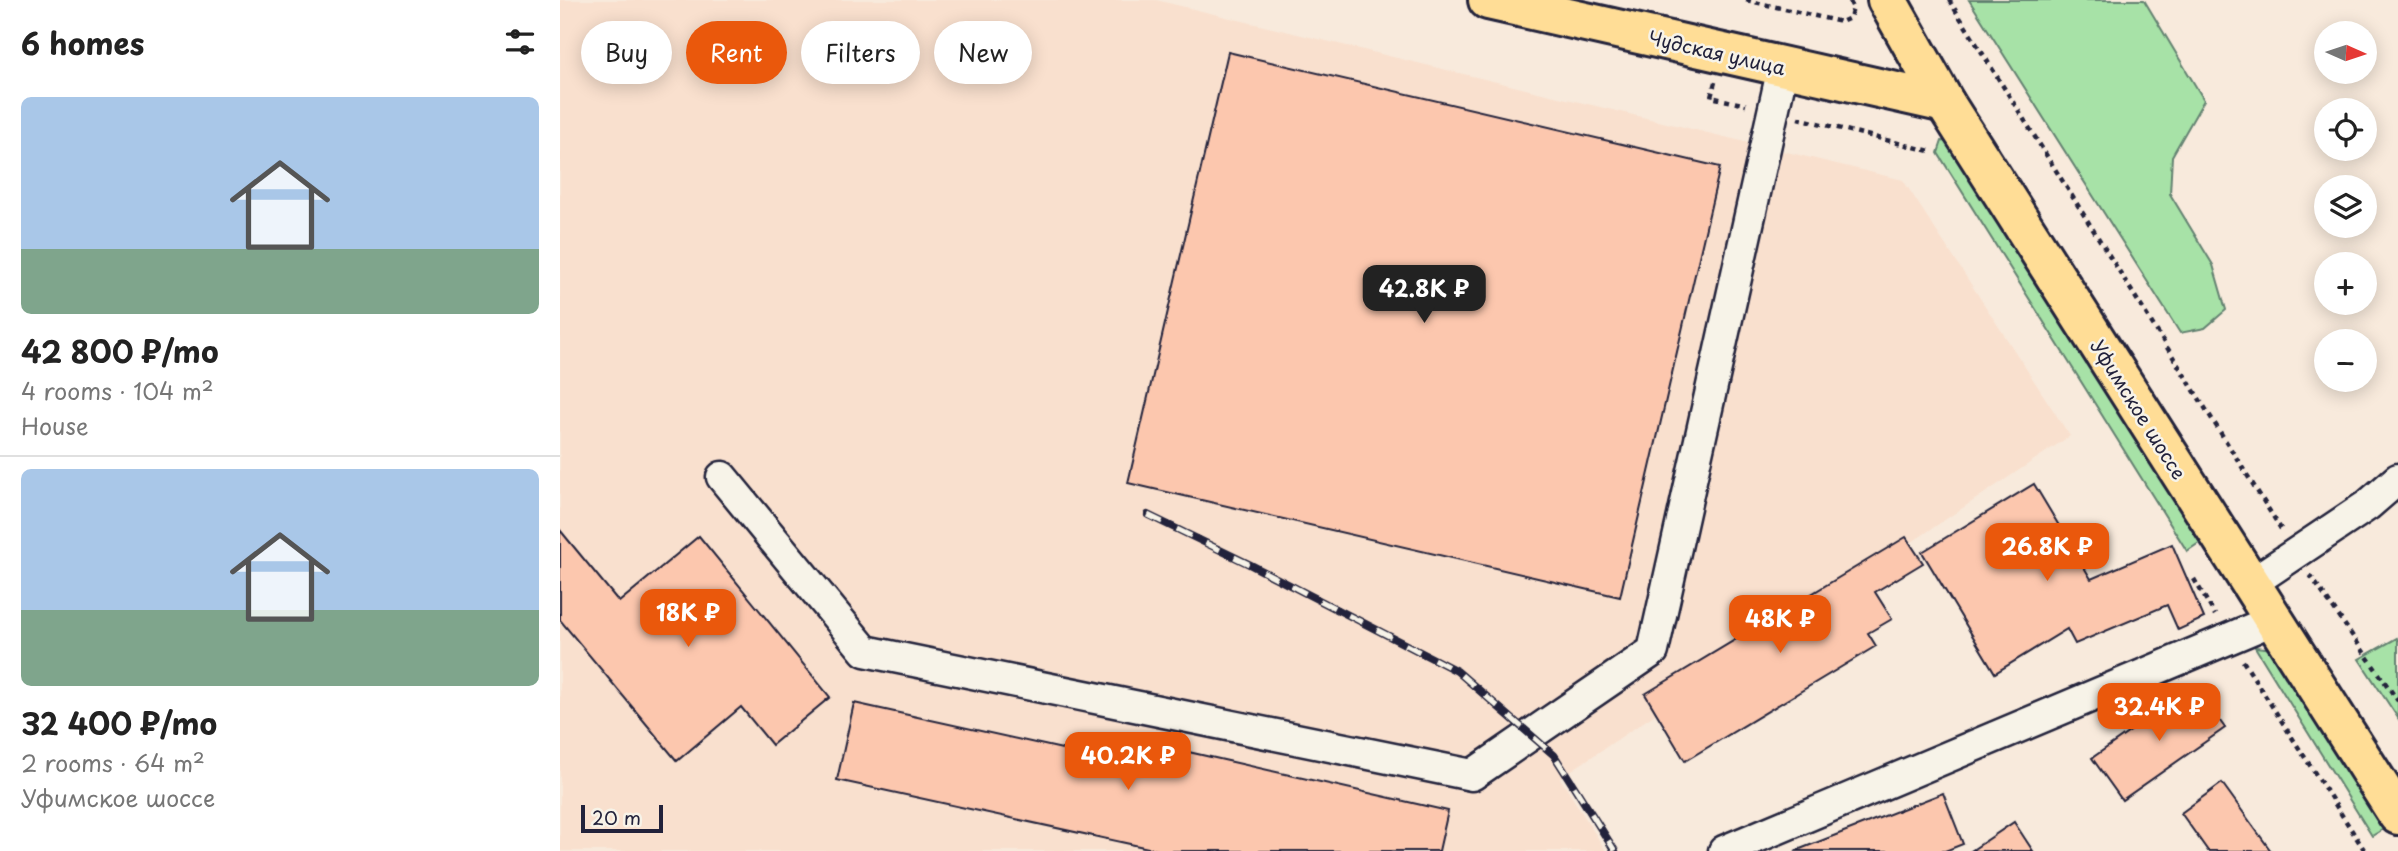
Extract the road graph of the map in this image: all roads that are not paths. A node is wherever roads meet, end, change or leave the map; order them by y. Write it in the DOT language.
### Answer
graph roads {
  1 [pos="1488,0"];
  2 [pos="1887,0"];
  3 [pos="1783,66"];
  4 [pos="1945,103"];
  5 [pos="722,477"];
  6 [pos="2398,479"];
  7 [pos="2249,584"];
  8 [pos="2273,620"];
  9 [pos="2398,815"];
  10 [pos="1724,851"];
  1 -- 3 [label="main road, Чудская улица"];
  2 -- 4 [label="main road, Уфимское шоссе"];
  3 -- 4 [label="main road, Чудская улица"];
  3 -- 5 [label="lane"];
  4 -- 7 [label="main road, Уфимское шоссе"];
  6 -- 7 [label="lane"];
  7 -- 8 [label="main road, Уфимское шоссе"];
  8 -- 9 [label="main road, Уфимское шоссе"];
  8 -- 10 [label="lane"];
}
